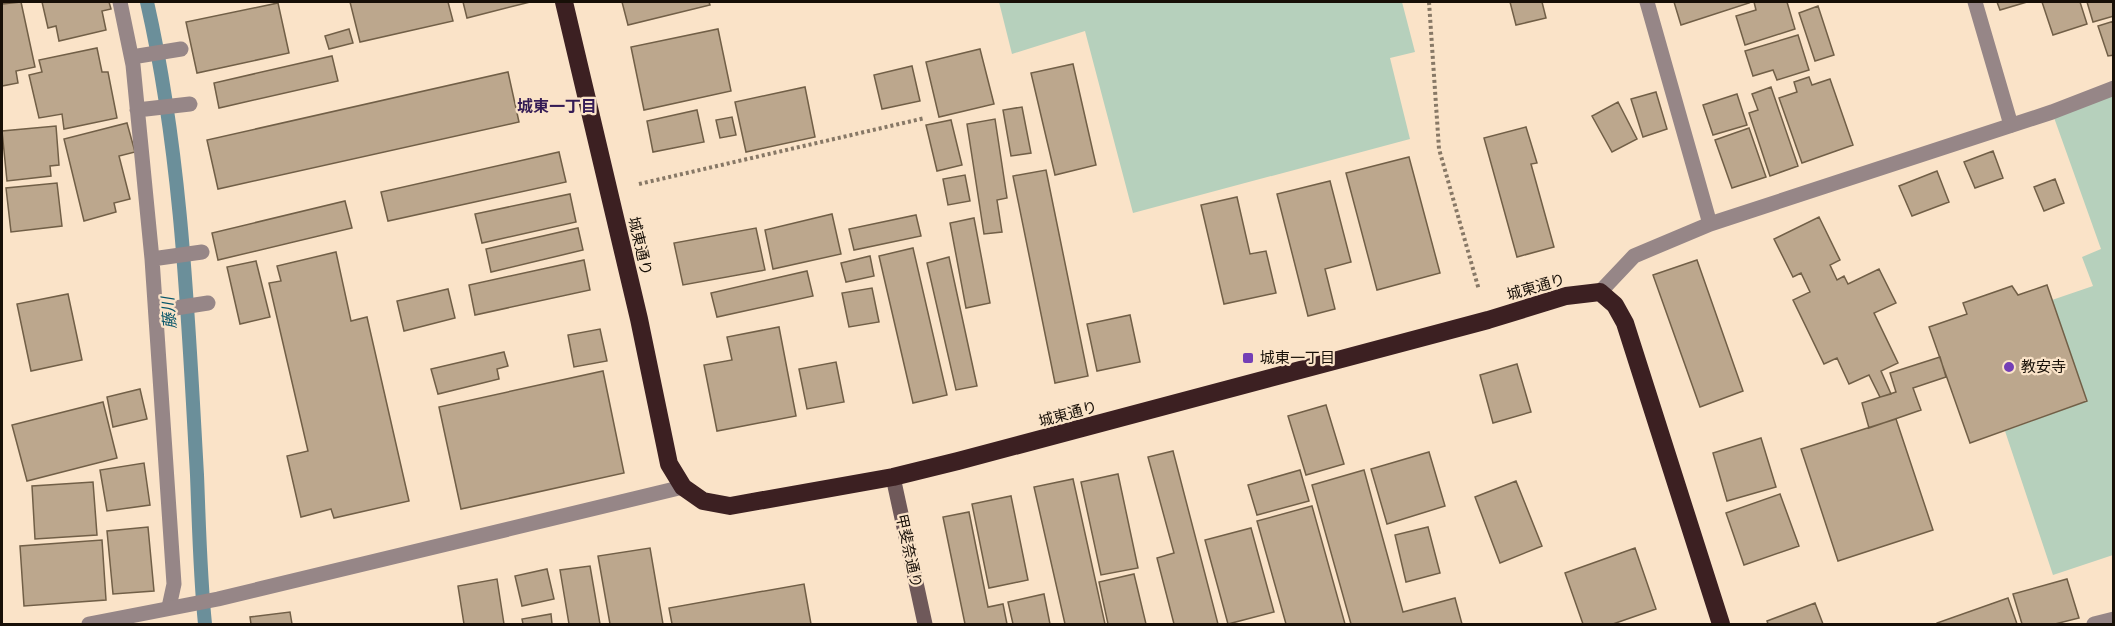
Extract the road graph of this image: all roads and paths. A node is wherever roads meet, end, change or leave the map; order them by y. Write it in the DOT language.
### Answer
graph roads {
  1 [pos="120,2"];
  2 [pos="564,2"];
  3 [pos="1429,2"];
  4 [pos="1647,2"];
  5 [pos="1975,2"];
  6 [pos="182,49"];
  7 [pos="136,56"];
  8 [pos="2114,88"];
  9 [pos="190,104"];
  10 [pos="143,109"];
  11 [pos="925,118"];
  12 [pos="2011,125"];
  13 [pos="609,191"];
  14 [pos="1710,224"];
  15 [pos="202,252"];
  16 [pos="154,259"];
  17 [pos="1600,292"];
  18 [pos="208,303"];
  19 [pos="160,310"];
  20 [pos="1488,320"];
  21 [pos="893,477"];
  22 [pos="683,487"];
  23 [pos="175,606"];
  24 [pos="2114,619"];
  25 [pos="89,624"];
  26 [pos="925,624"];
  27 [pos="1721,624"];
  28 [pos="2094,624"];
  1 -- 7 [label="street"];
  2 -- 13 [label="highway, 城東通り"];
  3 -- 20 [label="path"];
  4 -- 14 [label="street"];
  5 -- 12 [label="street"];
  6 -- 7 [label="street"];
  7 -- 10 [label="street"];
  8 -- 12 [label="street"];
  9 -- 10 [label="street"];
  10 -- 16 [label="street"];
  11 -- 13 [label="path"];
  12 -- 14 [label="street"];
  13 -- 22 [label="highway, 城東通り"];
  14 -- 17 [label="street"];
  15 -- 16 [label="street"];
  16 -- 19 [label="street"];
  17 -- 20 [label="highway, 城東通り"];
  17 -- 27 [label="highway"];
  18 -- 19 [label="street"];
  19 -- 23 [label="street"];
  20 -- 21 [label="highway, 城東通り"];
  21 -- 22 [label="highway, 城東通り"];
  21 -- 26 [label="street, 甲斐奈通り"];
  22 -- 23 [label="street"];
  23 -- 25 [label="street"];
  24 -- 28 [label="street"];
}
